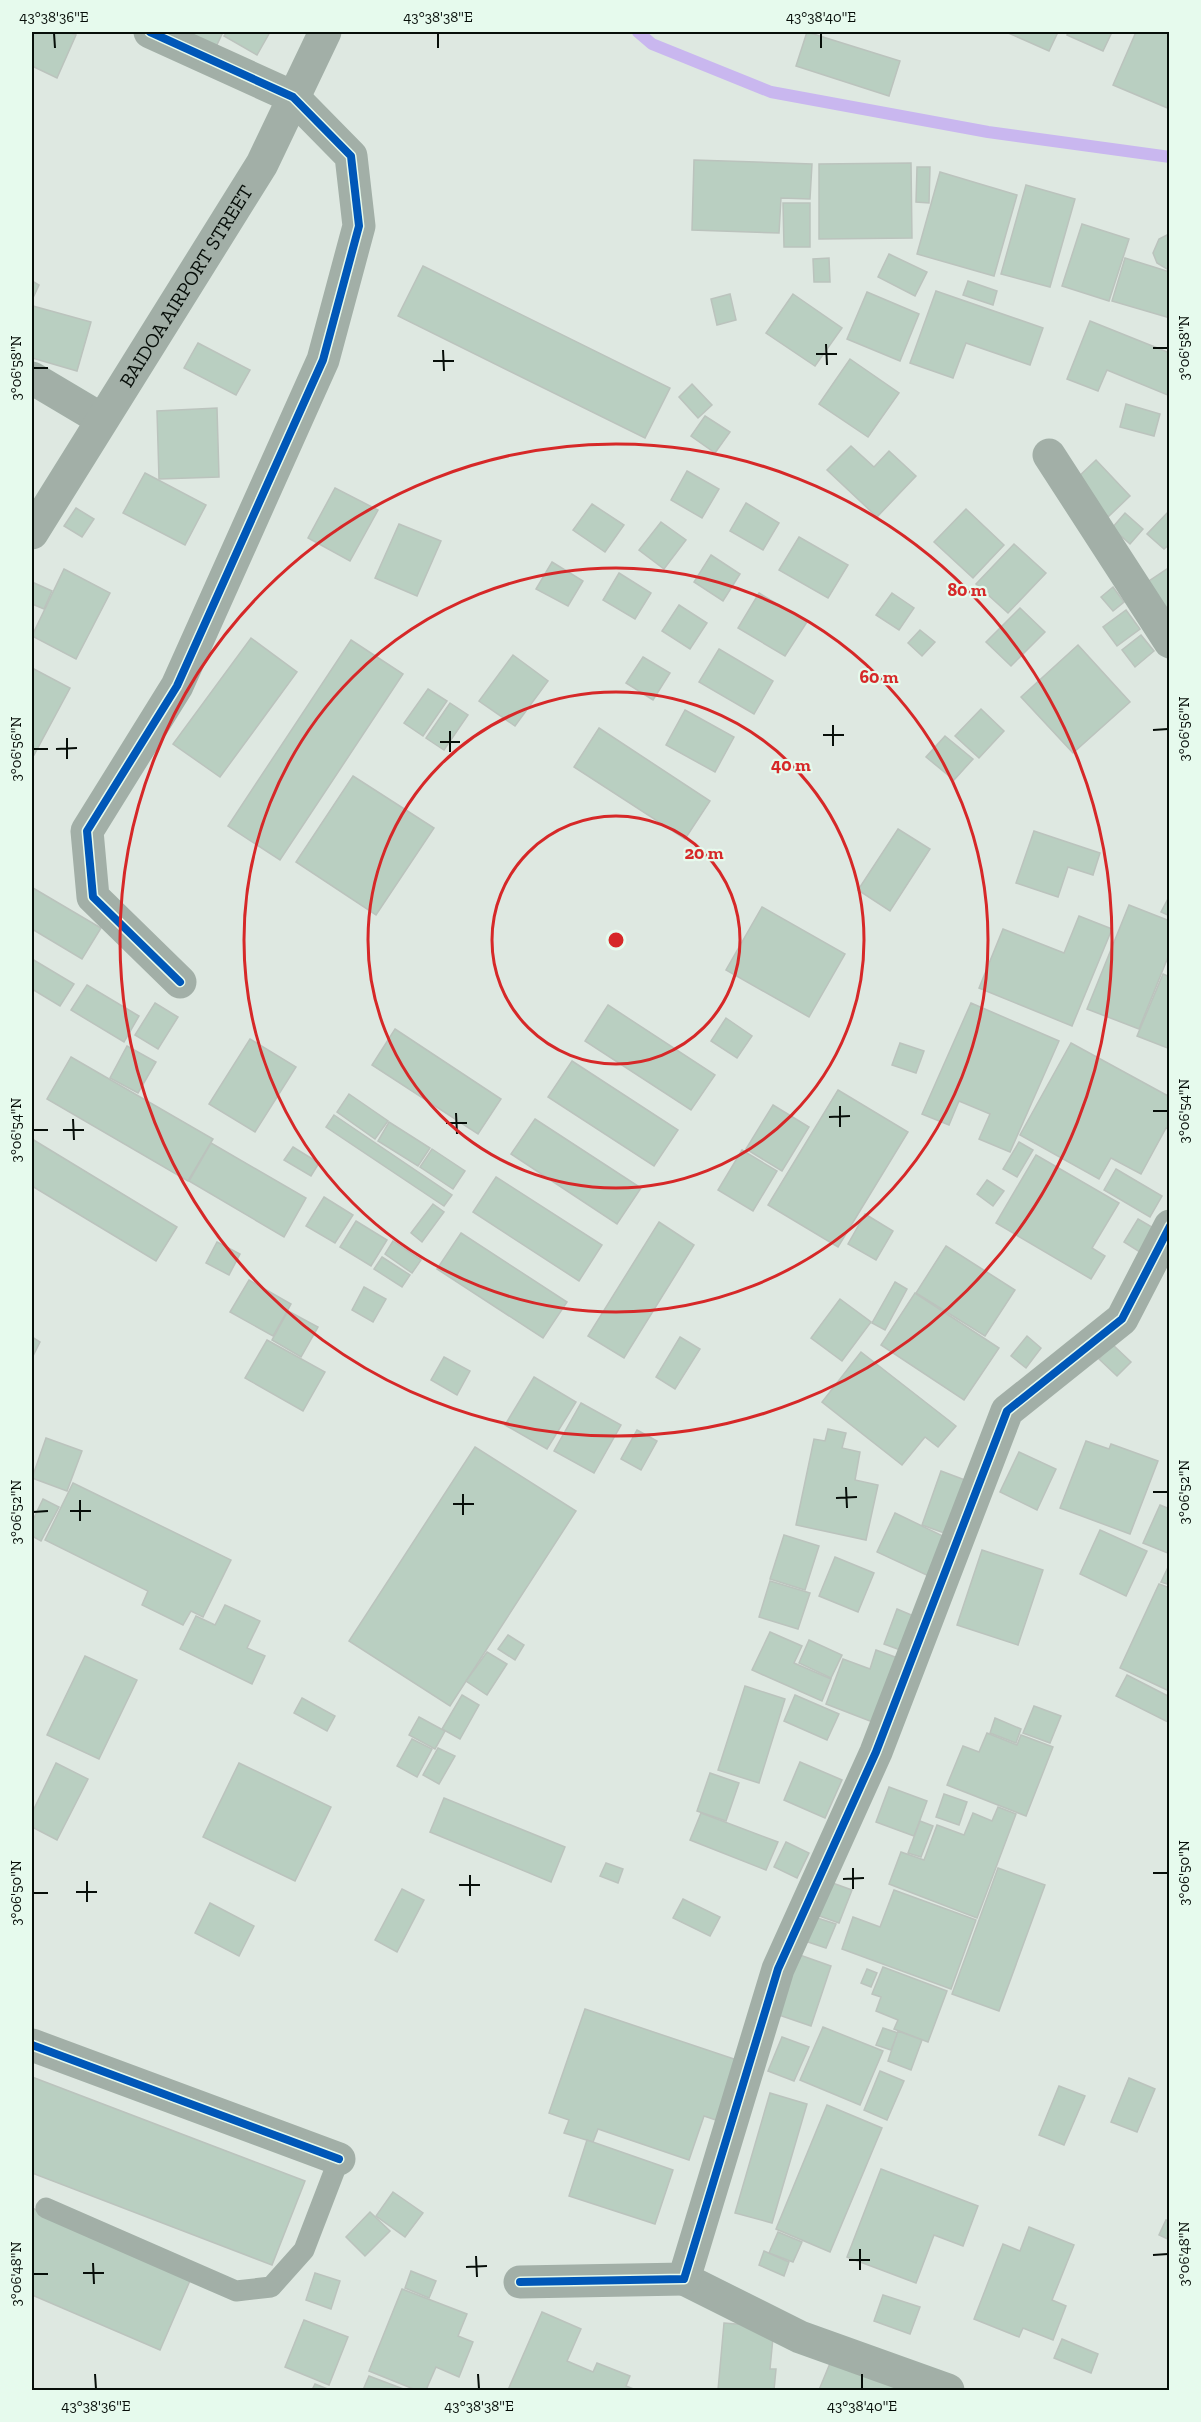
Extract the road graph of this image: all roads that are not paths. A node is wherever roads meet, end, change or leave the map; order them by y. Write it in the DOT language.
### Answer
graph roads {
  1 [pos="150,32"];
  2 [pos="325,32"];
  3 [pos="293,97"];
  4 [pos="32,378"];
  5 [pos="101,419"];
  6 [pos="1049,455"];
  7 [pos="32,532"];
  8 [pos="1170,642"];
  9 [pos="180,982"];
  10 [pos="1170,1226"];
  11 [pos="32,2046"];
  12 [pos="339,2159"];
  13 [pos="46,2208"];
  14 [pos="684,2279"];
  15 [pos="520,2282"];
  16 [pos="948,2391"];
  1 -- 3 [label="street"];
  2 -- 3 [label="street, BAIDOA AIRPORT STREET"];
  3 -- 5 [label="street, BAIDOA AIRPORT STREET"];
  3 -- 9 [label="street"];
  4 -- 5 [label="street"];
  5 -- 7 [label="street, BAIDOA AIRPORT STREET"];
  6 -- 8 [label="street"];
  10 -- 14 [label="street"];
  11 -- 12 [label="street"];
  12 -- 13 [label="lane"];
  14 -- 15 [label="street"];
  14 -- 16 [label="street"];
}
